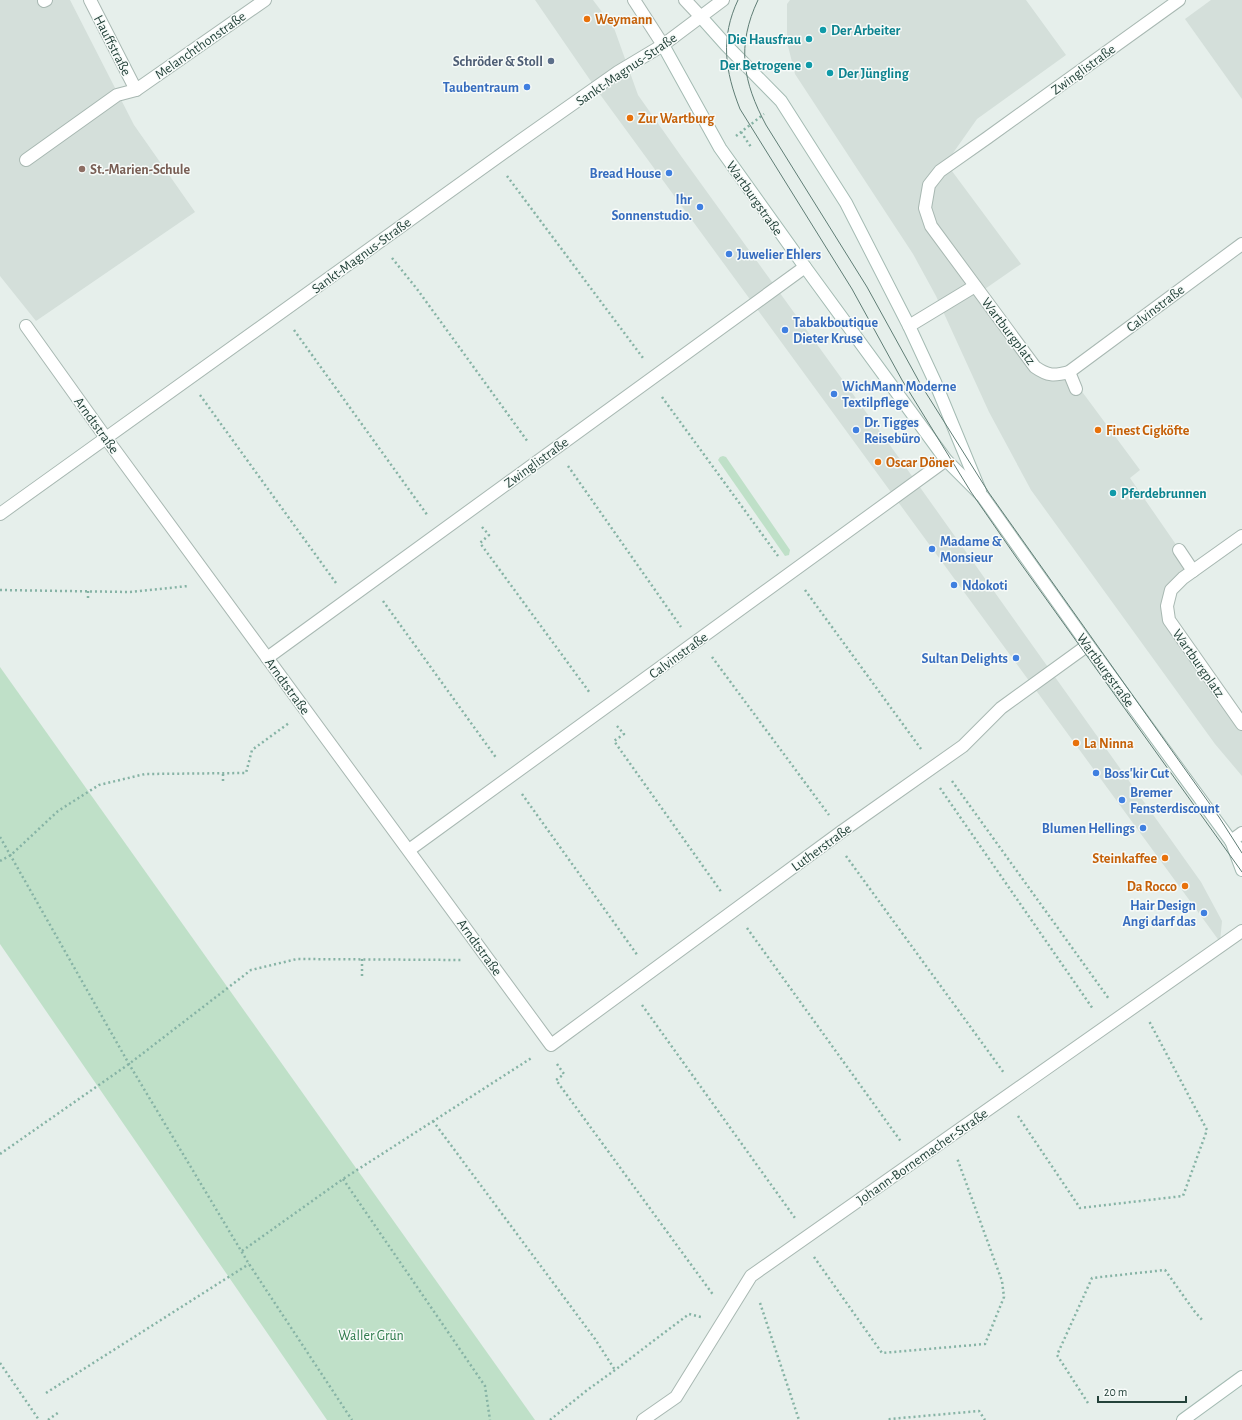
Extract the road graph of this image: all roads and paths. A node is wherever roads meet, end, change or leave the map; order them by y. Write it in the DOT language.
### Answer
graph roads {
  1 [pos="90,0"];
  2 [pos="265,0"];
  3 [pos="634,0"];
  4 [pos="685,0"];
  5 [pos="723,0"];
  6 [pos="1179,0"];
  7 [pos="700,17"];
  8 [pos="663,45"];
  9 [pos="136,90"];
  10 [pos="781,101"];
  11 [pos="741,132"];
  12 [pos="988,138"];
  13 [pos="751,147"];
  14 [pos="720,148"];
  15 [pos="26,160"];
  16 [pos="520,193"];
  17 [pos="1242,244"];
  18 [pos="805,268"];
  19 [pos="406,274"];
  20 [pos="975,286"];
  21 [pos="26,326"];
  22 [pos="909,326"];
  23 [pos="307,347"];
  24 [pos="1069,372"];
  25 [pos="656,375"];
  26 [pos="188,379"];
  27 [pos="1076,389"];
  28 [pos="665,401"];
  29 [pos="106,438"];
  30 [pos="540,459"];
  31 [pos="946,460"];
  32 [pos="566,464"];
  33 [pos="983,497"];
  34 [pos="0,514"];
  35 [pos="484,529"];
  36 [pos="440,532"];
  37 [pos="1242,536"];
  38 [pos="1179,550"];
  39 [pos="1197,568"];
  40 [pos="790,573"];
  41 [pos="212,583"];
  42 [pos="0,590"];
  43 [pos="88,591"];
  44 [pos="807,592"];
  45 [pos="348,599"];
  46 [pos="381,599"];
  47 [pos="88,601"];
  48 [pos="693,644"];
  49 [pos="1088,645"];
  50 [pos="267,658"];
  51 [pos="716,662"];
  52 [pos="306,710"];
  53 [pos="603,710"];
  54 [pos="1242,724"];
  55 [pos="618,727"];
  56 [pos="934,766"];
  57 [pos="223,774"];
  58 [pos="510,777"];
  59 [pos="223,783"];
  60 [pos="941,790"];
  61 [pos="525,799"];
  62 [pos="841,832"];
  63 [pos="1242,833"];
  64 [pos="0,837"];
  65 [pos="1231,841"];
  66 [pos="408,850"];
  67 [pos="1242,851"];
  68 [pos="11,855"];
  69 [pos="1242,858"];
  70 [pos="848,859"];
  71 [pos="0,861"];
  72 [pos="1242,870"];
  73 [pos="735,910"];
  74 [pos="1242,931"];
  75 [pos="362,959"];
  76 [pos="489,960"];
  77 [pos="650,973"];
  78 [pos="362,976"];
  79 [pos="1139,1003"];
  80 [pos="643,1006"];
  81 [pos="1121,1016"];
  82 [pos="1106,1027"];
  83 [pos="551,1045"];
  84 [pos="129,1064"];
  85 [pos="558,1066"];
  86 [pos="1016,1090"];
  87 [pos="1006,1097"];
  88 [pos="433,1121"];
  89 [pos="950,1137"];
  90 [pos="0,1154"];
  91 [pos="916,1161"];
  92 [pos="343,1179"];
  93 [pos="805,1239"];
  94 [pos="242,1251"];
  95 [pos="249,1264"];
  96 [pos="751,1276"];
  97 [pos="725,1318"];
  98 [pos="1202,1320"];
  99 [pos="0,1363"];
  100 [pos="615,1370"];
  101 [pos="1242,1377"];
  102 [pos="46,1393"];
  103 [pos="1088,1403"];
  104 [pos="59,1412"];
  105 [pos="38,1419"];
  106 [pos="34,1420"];
  107 [pos="48,1420"];
  108 [pos="352,1420"];
  109 [pos="490,1420"];
  110 [pos="550,1420"];
  111 [pos="643,1420"];
  112 [pos="799,1420"];
  113 [pos="889,1420"];
  114 [pos="985,1420"];
  115 [pos="1183,1420"];
  1 -- 9 [label="street, Hauffstraße"];
  2 -- 9 [label="street, Melanchthonstraße"];
  3 -- 8 [label="street, Wartburgstraße"];
  4 -- 7 [label="street, Wartburgstraße"];
  5 -- 7 [label="street, Sankt-Magnus-Straße"];
  6 -- 12 [label="street, Zwinglistraße"];
  7 -- 8 [label="street, Sankt-Magnus-Straße"];
  7 -- 10 [label="street, Wartburgstraße"];
  8 -- 14 [label="street, Wartburgstraße"];
  8 -- 26 [label="street, Sankt-Magnus-Straße"];
  9 -- 15 [label="street, Melanchthonstraße"];
  10 -- 11 [label="path"];
  10 -- 22 [label="street, Wartburgstraße"];
  11 -- 13 [label="path"];
  11 -- 14 [label="path"];
  12 -- 20 [label="street, Wartburgplatz"];
  14 -- 18 [label="street, Wartburgstraße"];
  16 -- 25 [label="path"];
  17 -- 24 [label="street, Calvinstraße"];
  18 -- 25 [label="street, Zwinglistraße"];
  18 -- 31 [label="street, Wartburgstraße"];
  19 -- 30 [label="path"];
  20 -- 22 [label="street, Wartburgplatz"];
  20 -- 24 [label="street, Wartburgplatz"];
  21 -- 29 [label="street, Arndtstraße"];
  22 -- 33 [label="street, Wartburgstraße"];
  23 -- 36 [label="path"];
  24 -- 27 [label="street"];
  25 -- 30 [label="street, Zwinglistraße"];
  26 -- 29 [label="street, Sankt-Magnus-Straße"];
  26 -- 45 [label="path"];
  28 -- 40 [label="path"];
  29 -- 34 [label="street, Sankt-Magnus-Straße"];
  29 -- 41 [label="street, Arndtstraße"];
  30 -- 36 [label="street, Zwinglistraße"];
  31 -- 33 [label="street, Wartburgstraße"];
  31 -- 40 [label="street, Calvinstraße"];
  32 -- 48 [label="path"];
  33 -- 49 [label="street, Wartburgstraße"];
  35 -- 53 [label="path"];
  36 -- 45 [label="street, Zwinglistraße"];
  37 -- 39 [label="street"];
  38 -- 39 [label="street"];
  39 -- 54 [label="street, Wartburgplatz"];
  40 -- 48 [label="street, Calvinstraße"];
  41 -- 43 [label="path"];
  41 -- 50 [label="street, Arndtstraße"];
  42 -- 43 [label="path"];
  43 -- 47 [label="path"];
  44 -- 56 [label="path"];
  45 -- 50 [label="street, Zwinglistraße"];
  46 -- 58 [label="path"];
  48 -- 53 [label="street, Calvinstraße"];
  49 -- 56 [label="street, Lutherstraße"];
  49 -- 65 [label="street, Wartburgstraße"];
  50 -- 52 [label="street, Arndtstraße"];
  51 -- 62 [label="path"];
  52 -- 57 [label="path"];
  52 -- 66 [label="street, Arndtstraße"];
  53 -- 58 [label="street, Calvinstraße"];
  55 -- 73 [label="path"];
  56 -- 62 [label="street, Lutherstraße"];
  56 -- 81 [label="path"];
  57 -- 59 [label="path"];
  57 -- 68 [label="path"];
  58 -- 66 [label="street, Calvinstraße"];
  60 -- 82 [label="path"];
  61 -- 77 [label="path"];
  62 -- 73 [label="street, Lutherstraße"];
  63 -- 65 [label="street"];
  64 -- 68 [label="path"];
  65 -- 67 [label="street, Wartburgstraße"];
  65 -- 69 [label="street"];
  65 -- 72 [label="street, Wartburgstraße"];
  66 -- 76 [label="street, Arndtstraße"];
  68 -- 71 [label="path"];
  68 -- 84 [label="path"];
  70 -- 86 [label="path"];
  73 -- 77 [label="street, Lutherstraße"];
  73 -- 91 [label="path"];
  74 -- 79 [label="street, Johann-Bornemacher-Straße"];
  75 -- 76 [label="path"];
  75 -- 78 [label="path"];
  75 -- 84 [label="path"];
  76 -- 83 [label="street, Arndtstraße"];
  77 -- 83 [label="street, Lutherstraße"];
  79 -- 81 [label="street, Johann-Bornemacher-Straße"];
  79 -- 87 [label="path"];
  80 -- 93 [label="path"];
  81 -- 82 [label="street, Johann-Bornemacher-Straße"];
  82 -- 86 [label="street, Johann-Bornemacher-Straße"];
  83 -- 88 [label="path"];
  84 -- 90 [label="path"];
  84 -- 94 [label="path"];
  85 -- 97 [label="path"];
  86 -- 87 [label="street, Johann-Bornemacher-Straße"];
  87 -- 89 [label="street, Johann-Bornemacher-Straße"];
  88 -- 92 [label="path"];
  88 -- 100 [label="path"];
  89 -- 91 [label="street, Johann-Bornemacher-Straße"];
  89 -- 93 [label="path"];
  91 -- 93 [label="street, Johann-Bornemacher-Straße"];
  92 -- 94 [label="path"];
  92 -- 109 [label="path"];
  93 -- 96 [label="street, Johann-Bornemacher-Straße"];
  94 -- 95 [label="path"];
  95 -- 102 [label="path"];
  95 -- 108 [label="path"];
  96 -- 97 [label="street, Johann-Bornemacher-Straße"];
  96 -- 112 [label="path"];
  97 -- 100 [label="path"];
  97 -- 111 [label="street, Johann-Bornemacher-Straße"];
  98 -- 103 [label="path"];
  99 -- 105 [label="path"];
  100 -- 110 [label="path"];
  101 -- 115 [label="street"];
  104 -- 107 [label="path"];
  105 -- 106 [label="path"];
  113 -- 114 [label="path"];
}
